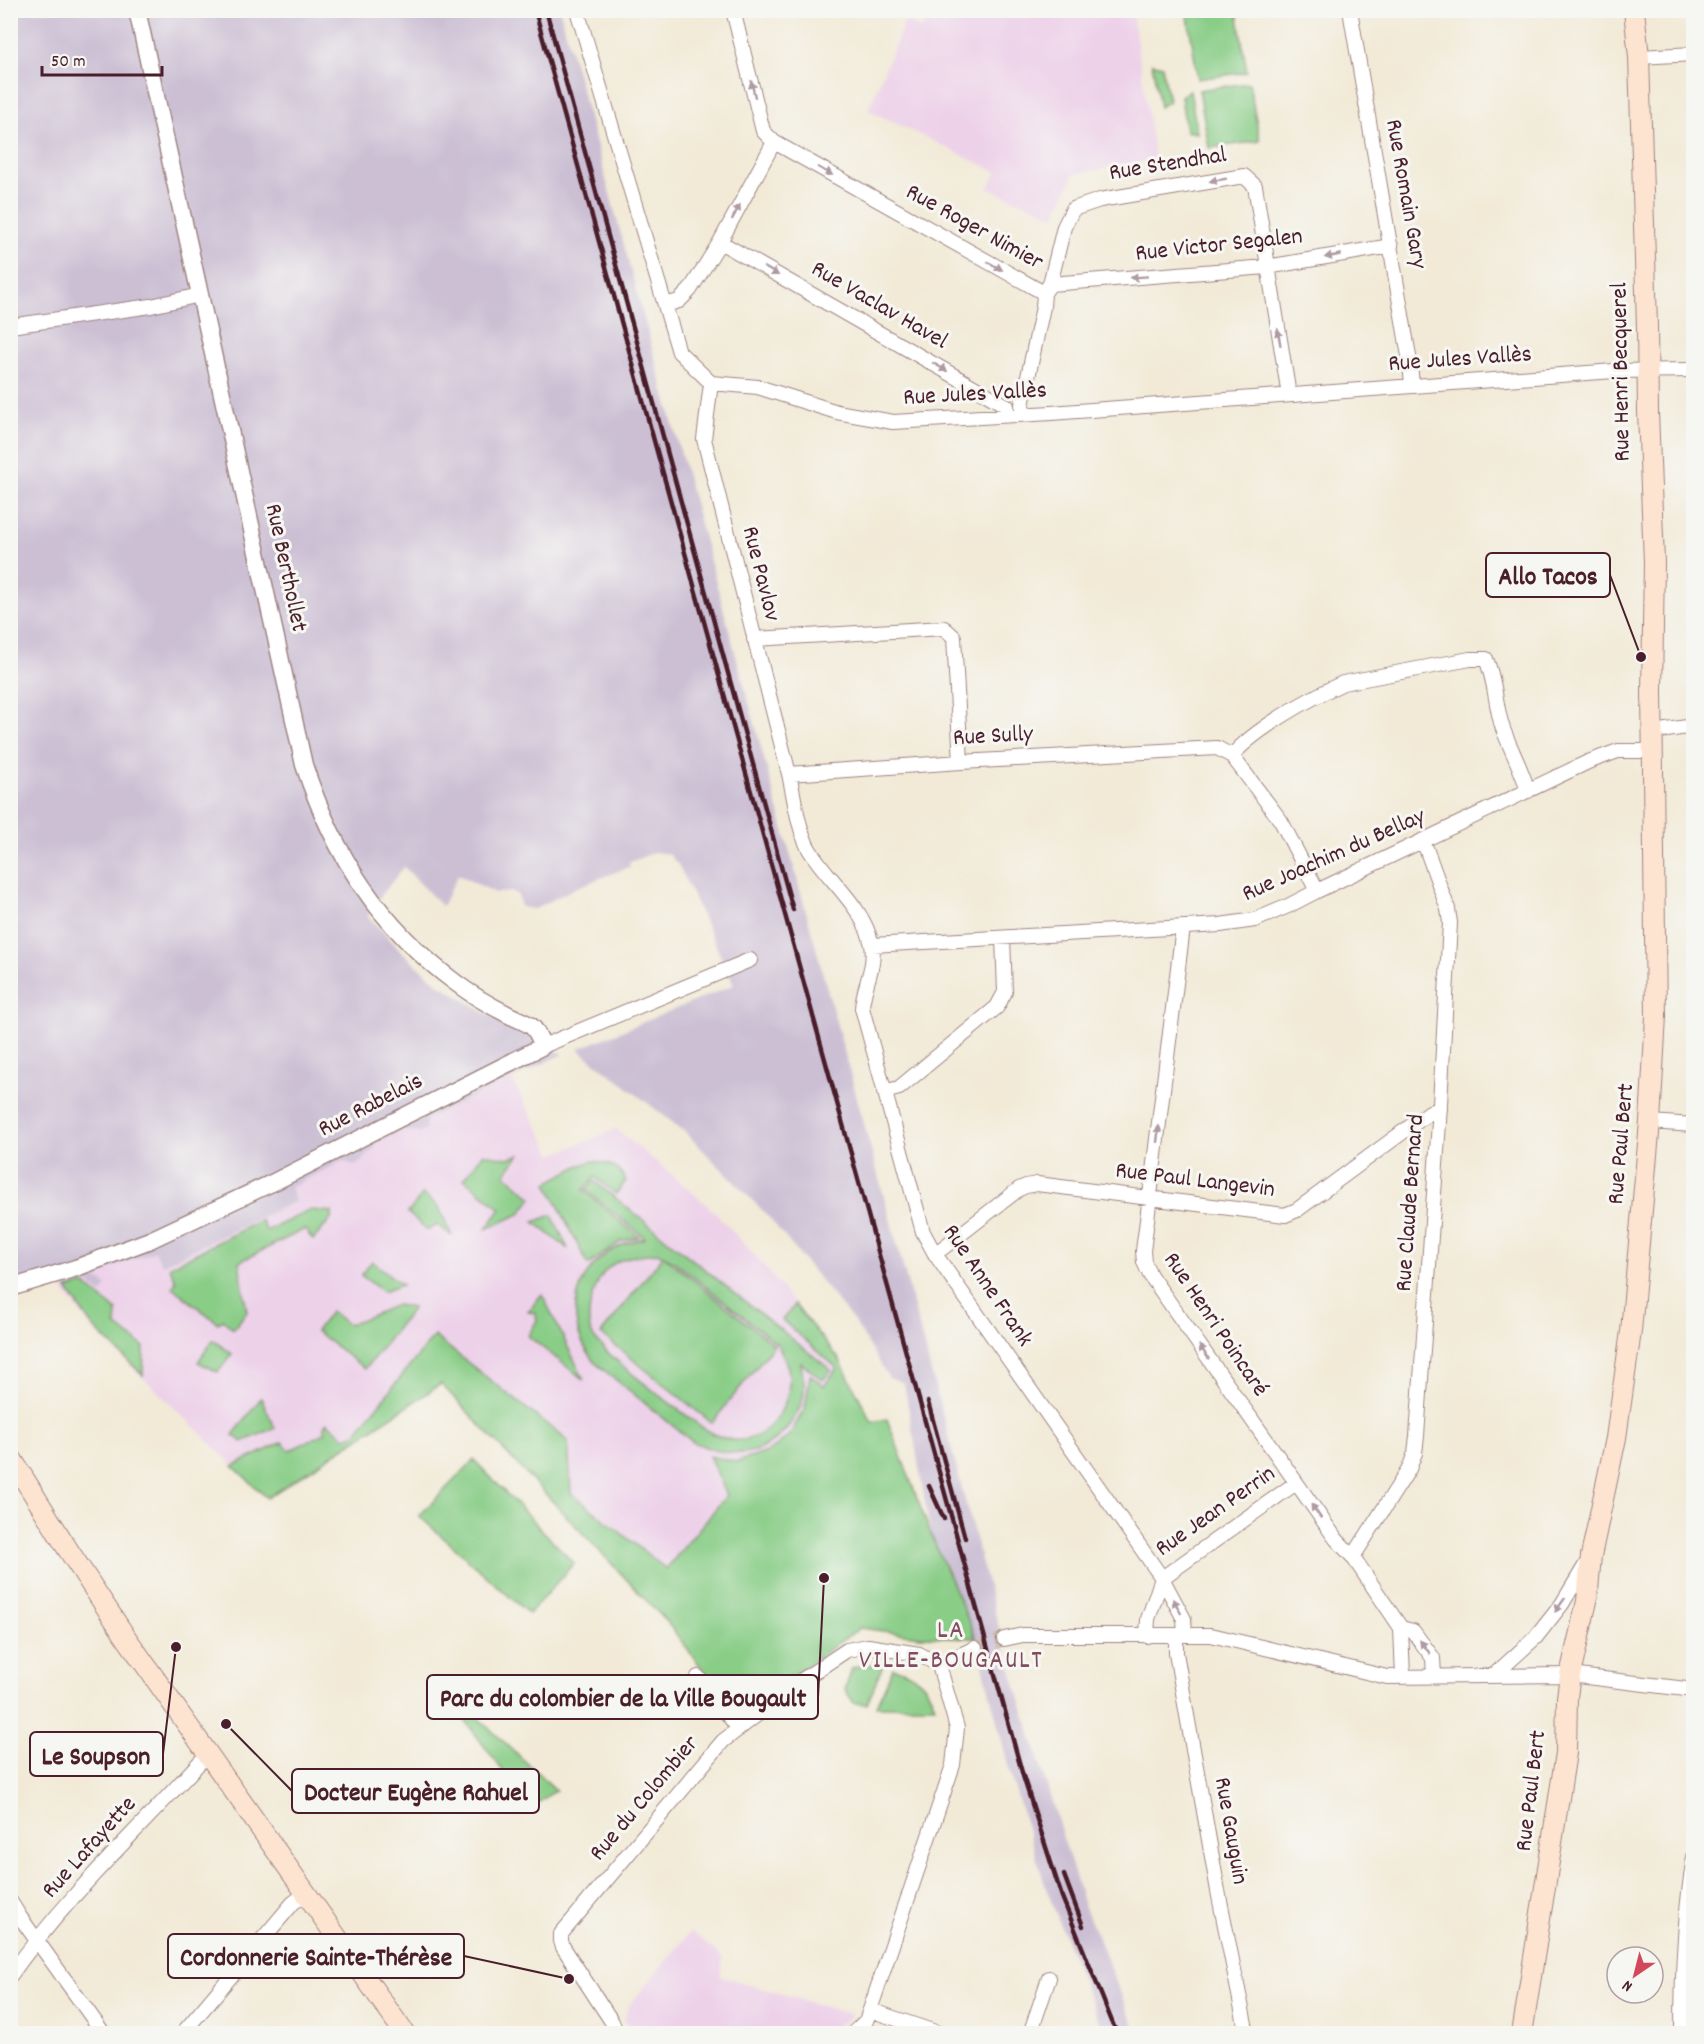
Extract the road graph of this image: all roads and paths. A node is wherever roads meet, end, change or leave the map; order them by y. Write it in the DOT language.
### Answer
graph roads {
  1 [pos="137,10"];
  2 [pos="577,10"];
  3 [pos="733,10"];
  4 [pos="1350,10"];
  5 [pos="1634,10"];
  6 [pos="1694,54"];
  7 [pos="1639,57"];
  8 [pos="774,142"];
  9 [pos="720,242"];
  10 [pos="1390,246"];
  11 [pos="1267,267"];
  12 [pos="1047,289"];
  13 [pos="200,295"];
  14 [pos="665,305"];
  15 [pos="10,326"];
  16 [pos="1694,370"];
  17 [pos="1647,371"];
  18 [pos="711,383"];
  19 [pos="1412,386"];
  20 [pos="1289,395"];
  21 [pos="1022,414"];
  22 [pos="1007,415"];
  23 [pos="754,639"];
  24 [pos="1694,726"];
  25 [pos="1653,741"];
  26 [pos="1232,756"];
  27 [pos="962,762"];
  28 [pos="789,774"];
  29 [pos="1528,791"];
  30 [pos="1423,840"];
  31 [pos="1317,891"];
  32 [pos="1183,927"];
  33 [pos="1003,938"];
  34 [pos="872,945"];
  35 [pos="750,960"];
  36 [pos="543,1046"];
  37 [pos="884,1092"];
  38 [pos="1440,1109"];
  39 [pos="1650,1122"];
  40 [pos="1694,1125"];
  41 [pos="1149,1198"];
  42 [pos="935,1254"];
  43 [pos="10,1288"];
  44 [pos="10,1456"];
  45 [pos="1296,1483"];
  46 [pos="1592,1556"];
  47 [pos="1353,1557"];
  48 [pos="1162,1578"];
  49 [pos="1401,1628"];
  50 [pos="1147,1636"];
  51 [pos="1180,1636"];
  52 [pos="1004,1639"];
  53 [pos="975,1648"];
  54 [pos="939,1665"];
  55 [pos="1570,1675"];
  56 [pos="1434,1676"];
  57 [pos="1493,1676"];
  58 [pos="698,1677"];
  59 [pos="1403,1677"];
  60 [pos="1694,1690"];
  61 [pos="739,1729"];
  62 [pos="209,1755"];
  63 [pos="1694,1857"];
  64 [pos="306,1893"];
  65 [pos="10,1901"];
  66 [pos="37,1940"];
  67 [pos="10,1976"];
  68 [pos="1049,1978"];
  69 [pos="870,2010"];
  70 [pos="104,2034"];
  71 [pos="182,2034"];
  72 [pos="405,2034"];
  73 [pos="617,2034"];
  74 [pos="852,2034"];
  75 [pos="941,2034"];
  76 [pos="1030,2034"];
  77 [pos="1247,2034"];
  78 [pos="1522,2034"];
  79 [pos="1682,2034"];
  1 -- 13 [label="street, Rue Berthollet"];
  2 -- 14 [label="street"];
  8 -- 3 [label="street, one-way"];
  4 -- 10 [label="street, Rue Romain Gary"];
  5 -- 7 [label="main road, Rue Henri Becquerel"];
  6 -- 7 [label="street"];
  7 -- 17 [label="main road, Rue Henri Becquerel"];
  9 -- 8 [label="street, one-way"];
  8 -- 12 [label="street, Rue Roger Nimier, one-way"];
  9 -- 14 [label="street"];
  9 -- 22 [label="street, Rue Vaclav Havel, one-way"];
  10 -- 11 [label="street, Rue Victor Segalen, one-way"];
  10 -- 19 [label="street, Rue Romain Gary"];
  11 -- 12 [label="street, Rue Victor Segalen, one-way"];
  11 -- 12 [label="street, Rue Stendhal, one-way"];
  20 -- 11 [label="street, Rue Stendhal, one-way"];
  12 -- 21 [label="street, Rue Roger Nimier"];
  13 -- 15 [label="street"];
  13 -- 36 [label="street, Rue Berthollet"];
  14 -- 18 [label="street"];
  16 -- 17 [label="street, Rue Jules Vallès"];
  17 -- 19 [label="street, Rue Jules Vallès"];
  17 -- 25 [label="main road, Rue Henri Becquerel"];
  18 -- 22 [label="street, Rue Jules Vallès"];
  18 -- 23 [label="street, Rue Pavlov"];
  19 -- 20 [label="street, Rue Jules Vallès"];
  20 -- 21 [label="street, Rue Jules Vallès"];
  21 -- 22 [label="street, Rue Jules Vallès"];
  23 -- 27 [label="street"];
  23 -- 28 [label="street, Rue Pavlov"];
  24 -- 25 [label="street, Rue Joachim du Bellay"];
  25 -- 29 [label="street, Rue Joachim du Bellay"];
  25 -- 39 [label="main road, Rue Paul Bert"];
  26 -- 27 [label="street, Rue Sully"];
  26 -- 29 [label="street"];
  26 -- 31 [label="street"];
  27 -- 28 [label="street, Rue Sully"];
  28 -- 34 [label="street"];
  29 -- 30 [label="street, Rue Joachim du Bellay"];
  30 -- 31 [label="street, Rue Joachim du Bellay"];
  30 -- 38 [label="street, Rue Claude Bernard"];
  31 -- 32 [label="street, Rue Joachim du Bellay"];
  32 -- 33 [label="street, Rue Joachim du Bellay"];
  41 -- 32 [label="street, Rue Henri Poincaré, one-way"];
  33 -- 34 [label="street, Rue Joachim du Bellay"];
  33 -- 37 [label="street"];
  34 -- 37 [label="street, Rue Anne Frank"];
  35 -- 36 [label="street, Rue Rabelais"];
  36 -- 43 [label="street, Rue Rabelais"];
  37 -- 42 [label="street, Rue Anne Frank"];
  38 -- 41 [label="street, Rue Paul Langevin"];
  38 -- 47 [label="street, Rue Claude Bernard"];
  39 -- 40 [label="street"];
  39 -- 46 [label="main road, Rue Paul Bert"];
  41 -- 42 [label="street, Rue Paul Langevin"];
  45 -- 41 [label="street, Rue Henri Poincaré, one-way"];
  42 -- 48 [label="street, Rue Anne Frank"];
  44 -- 62 [label="main road"];
  47 -- 45 [label="street, Rue Henri Poincaré, one-way"];
  45 -- 48 [label="street, Rue Jean Perrin"];
  46 -- 55 [label="main road, Rue Paul Bert"];
  46 -- 57 [label="street, Rue Paul Bert, one-way"];
  47 -- 49 [label="street, Rue Henri Poincaré"];
  48 -- 50 [label="street"];
  51 -- 48 [label="street, Rue Anne Frank, one-way"];
  56 -- 49 [label="street, Rue Henri Poincaré, one-way"];
  49 -- 59 [label="street"];
  50 -- 51 [label="street"];
  50 -- 52 [label="street"];
  51 -- 59 [label="street"];
  51 -- 77 [label="street, Rue Gauguin"];
  53 -- 54 [label="street"];
  54 -- 61 [label="street, Rue du Colombier"];
  54 -- 69 [label="street"];
  55 -- 57 [label="street"];
  55 -- 60 [label="street"];
  55 -- 78 [label="main road, Rue Paul Bert"];
  56 -- 57 [label="street"];
  56 -- 59 [label="street"];
  58 -- 61 [label="street"];
  61 -- 73 [label="street, Rue du Colombier"];
  62 -- 64 [label="main road"];
  62 -- 66 [label="street, Rue Lafayette"];
  63 -- 79 [label="street"];
  64 -- 71 [label="street"];
  64 -- 72 [label="main road"];
  65 -- 66 [label="street"];
  66 -- 67 [label="street, Rue Lafayette"];
  66 -- 70 [label="street"];
  68 -- 76 [label="street"];
  69 -- 74 [label="street"];
  69 -- 75 [label="street"];
}
